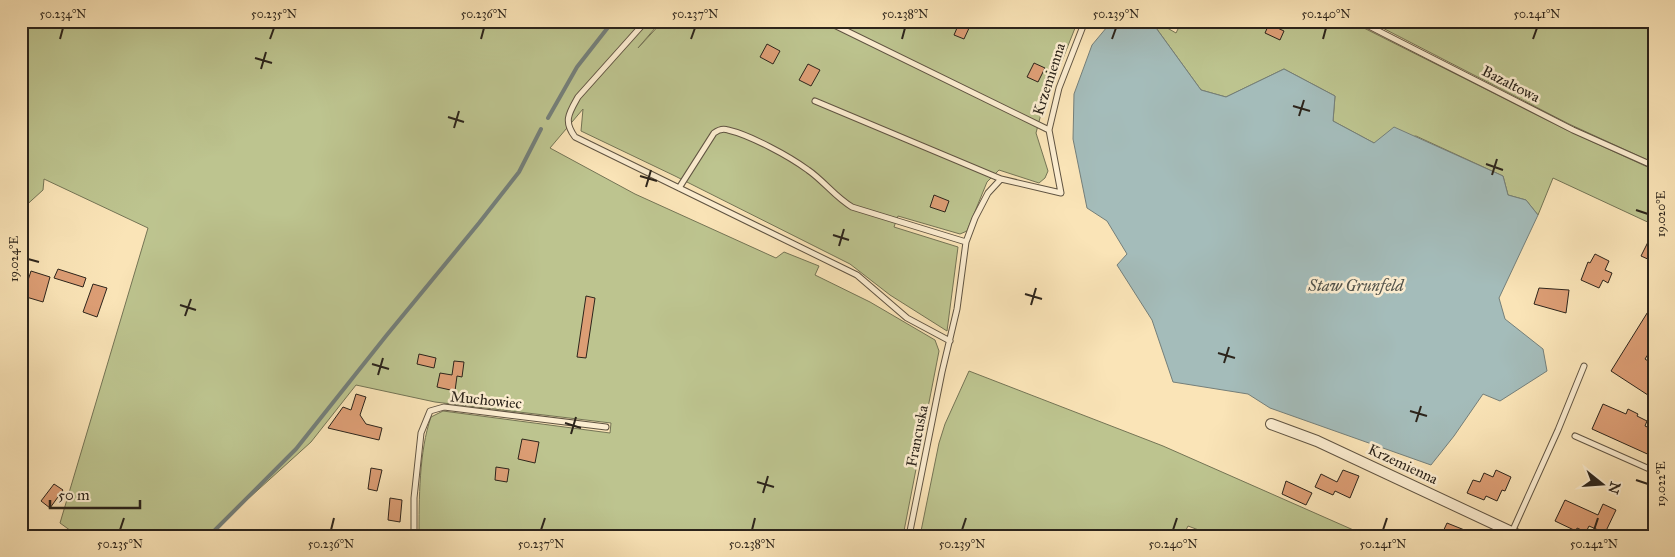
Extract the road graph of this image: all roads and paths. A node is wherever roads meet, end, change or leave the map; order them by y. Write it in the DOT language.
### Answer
graph roads {
  1 [pos="646,21"];
  2 [pos="826,21"];
  3 [pos="1085,21"];
  4 [pos="1358,21"];
  5 [pos="815,101"];
  6 [pos="1049,130"];
  7 [pos="1654,166"];
  8 [pos="1000,179"];
  9 [pos="679,188"];
  10 [pos="966,242"];
  11 [pos="950,341"];
  12 [pos="1584,366"];
  13 [pos="1271,424"];
  14 [pos="606,427"];
  15 [pos="1575,436"];
  16 [pos="1654,471"];
  17 [pos="1516,534"];
  18 [pos="414,536"];
  19 [pos="909,536"];
  1 -- 9 [label="lane"];
  2 -- 6 [label="lane"];
  3 -- 6 [label="lane, Krzemienna"];
  4 -- 7 [label="lane, Bazaltowa"];
  5 -- 8 [label="lane"];
  6 -- 8 [label="lane, Krzemienna"];
  8 -- 10 [label="lane"];
  9 -- 10 [label="lane"];
  9 -- 11 [label="lane"];
  10 -- 11 [label="lane, Francuska"];
  11 -- 19 [label="lane, Francuska"];
  12 -- 17 [label="lane"];
  13 -- 17 [label="street, Krzemienna"];
  14 -- 18 [label="lane, Muchowiec"];
  15 -- 16 [label="lane"];
}
